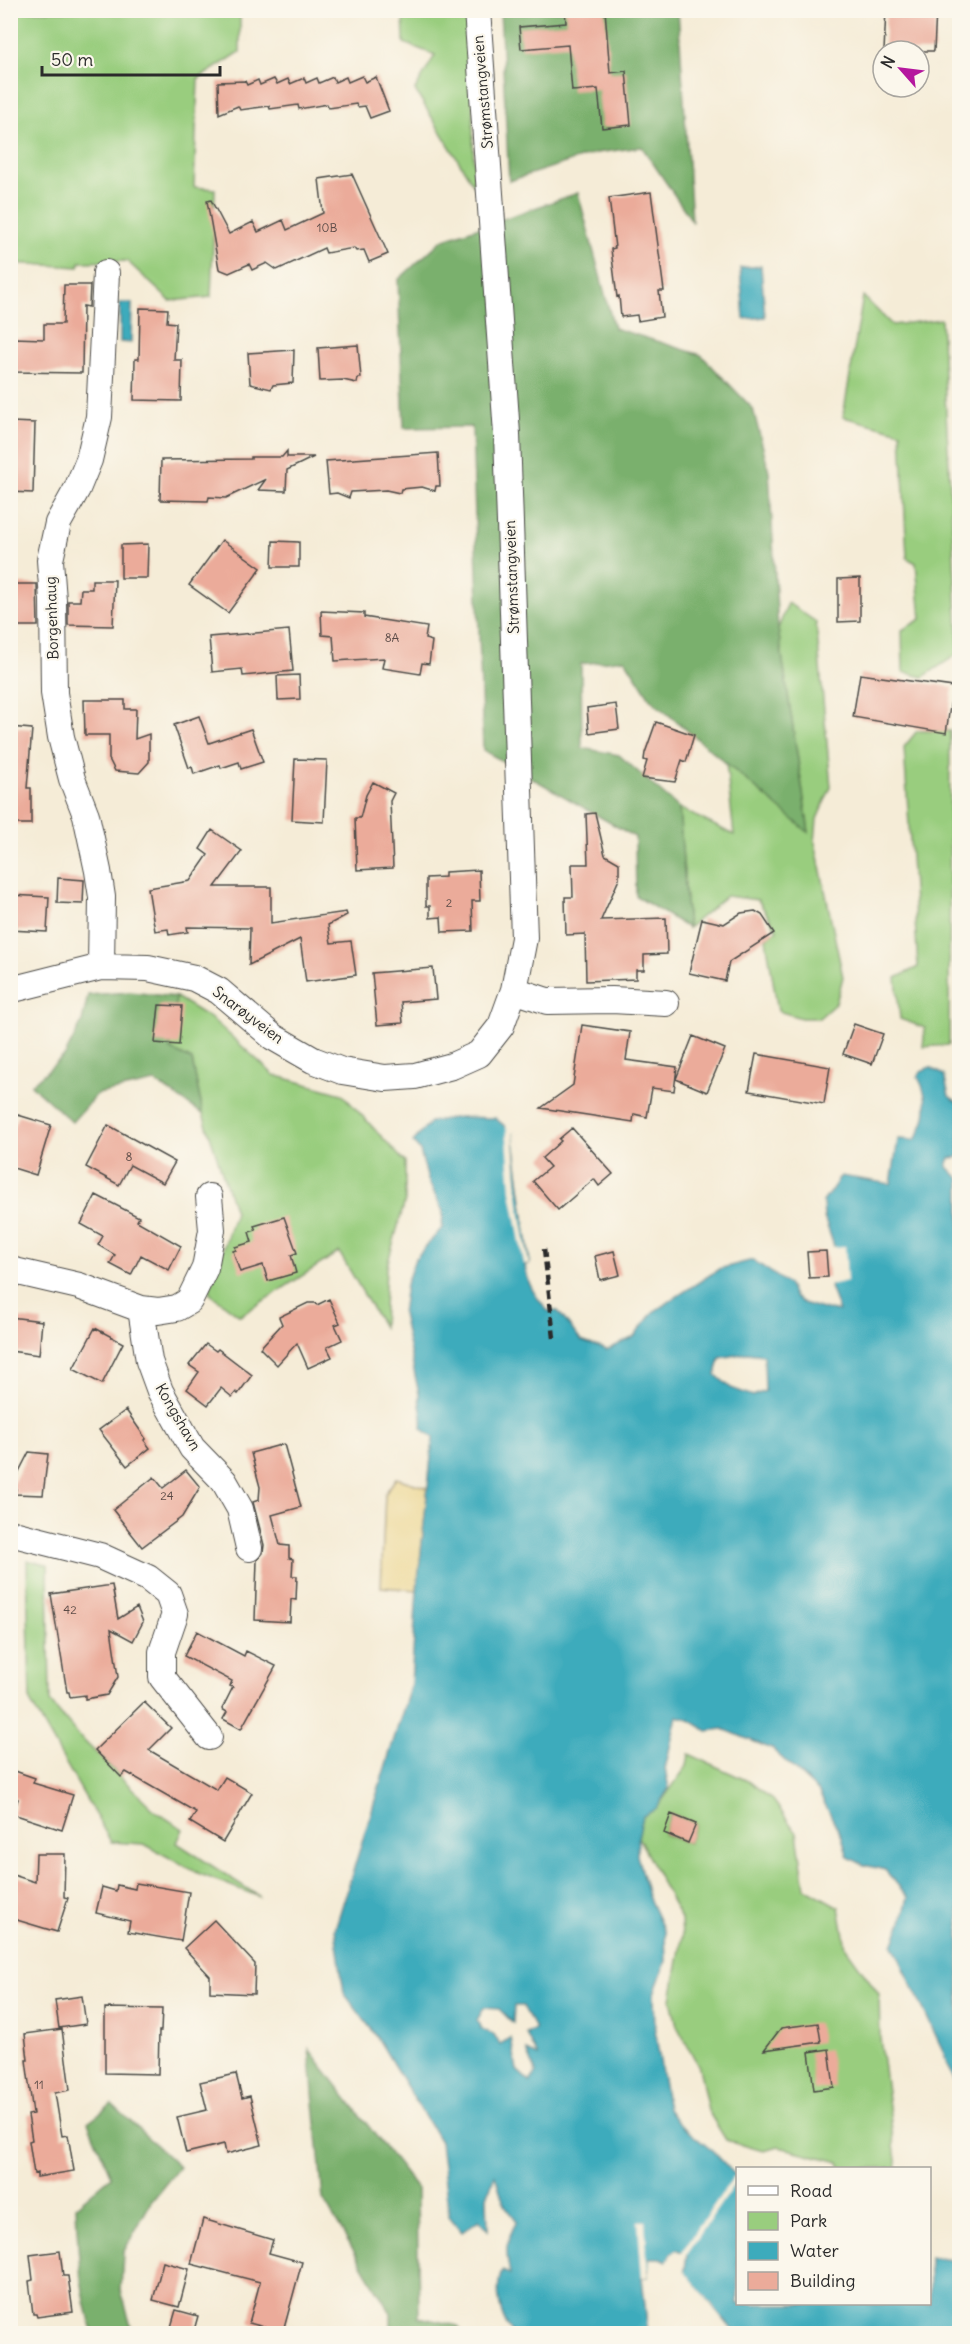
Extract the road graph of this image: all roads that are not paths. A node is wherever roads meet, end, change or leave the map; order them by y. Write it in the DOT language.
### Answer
graph roads {
  1 [pos="477,10"];
  2 [pos="106,273"];
  3 [pos="101,967"];
  4 [pos="10,990"];
  5 [pos="514,990"];
  6 [pos="666,1003"];
  7 [pos="209,1197"];
  8 [pos="10,1270"];
  9 [pos="141,1309"];
  10 [pos="10,1533"];
  11 [pos="249,1548"];
  12 [pos="208,1737"];
  1 -- 5 [label="street, Strømstangveien"];
  2 -- 3 [label="street, Borgenhaug"];
  3 -- 4 [label="street, Snarøyveien"];
  3 -- 5 [label="street, Snarøyveien"];
  5 -- 6 [label="street"];
  7 -- 9 [label="street"];
  8 -- 9 [label="street"];
  9 -- 11 [label="street, Kongshavn"];
  10 -- 12 [label="street"];
}
